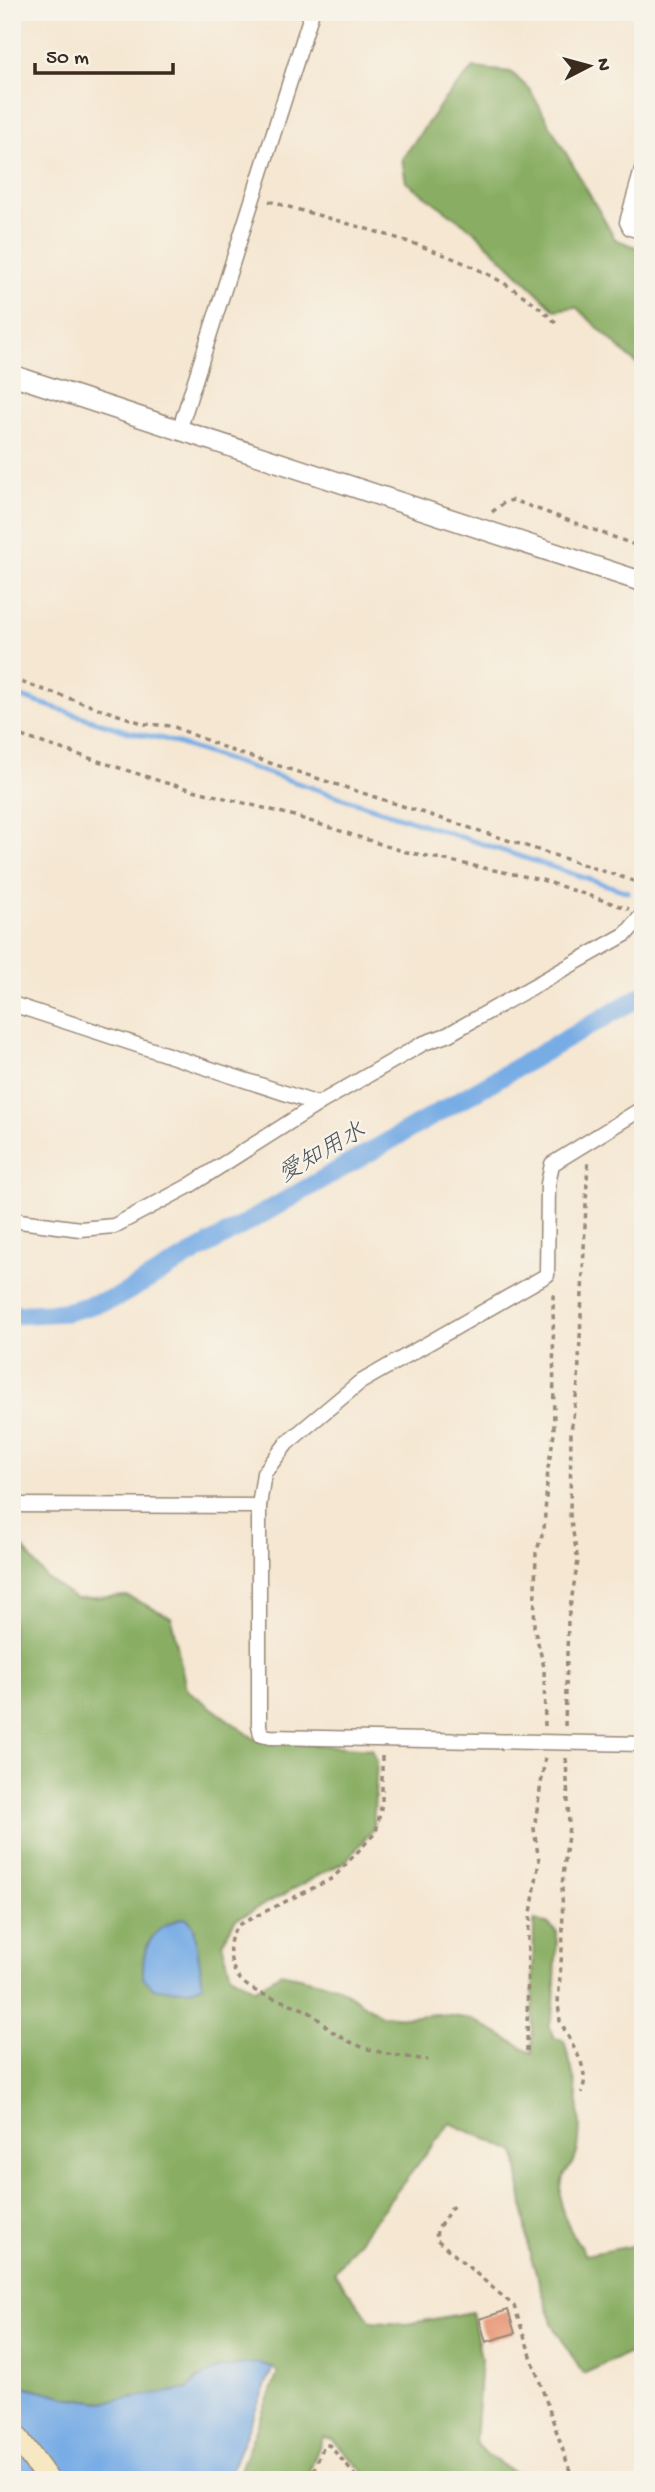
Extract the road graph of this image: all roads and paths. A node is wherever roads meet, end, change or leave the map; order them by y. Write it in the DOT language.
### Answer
graph roads {
  1 [pos="312,12"];
  2 [pos="643,166"];
  3 [pos="254,197"];
  4 [pos="643,232"];
  5 [pos="557,324"];
  6 [pos="12,376"];
  7 [pos="179,431"];
  8 [pos="480,528"];
  9 [pos="643,548"];
  10 [pos="643,582"];
  11 [pos="12,679"];
  12 [pos="12,733"];
  13 [pos="643,884"];
  14 [pos="636,912"];
  15 [pos="12,1004"];
  16 [pos="318,1104"];
  17 [pos="643,1108"];
  18 [pos="589,1139"];
  19 [pos="12,1220"];
  20 [pos="547,1275"];
  21 [pos="12,1504"];
  22 [pos="259,1506"];
  23 [pos="382,1740"];
  24 [pos="546,1743"];
  25 [pos="565,1743"];
  26 [pos="643,1744"];
  27 [pos="527,2051"];
  28 [pos="428,2060"];
  29 [pos="582,2093"];
  30 [pos="453,2206"];
  31 [pos="12,2430"];
  32 [pos="48,2480"];
  33 [pos="310,2480"];
  34 [pos="359,2480"];
  35 [pos="573,2480"];
  1 -- 3 [label="street"];
  2 -- 4 [label="street"];
  3 -- 5 [label="path"];
  3 -- 7 [label="street"];
  6 -- 7 [label="street"];
  7 -- 8 [label="street"];
  8 -- 9 [label="path"];
  8 -- 10 [label="street"];
  11 -- 13 [label="path"];
  12 -- 14 [label="path"];
  14 -- 16 [label="street"];
  15 -- 16 [label="street"];
  16 -- 19 [label="street"];
  17 -- 18 [label="street"];
  18 -- 20 [label="street"];
  18 -- 25 [label="path"];
  20 -- 22 [label="street"];
  20 -- 24 [label="path"];
  21 -- 22 [label="street"];
  22 -- 23 [label="street"];
  23 -- 24 [label="street"];
  23 -- 28 [label="path"];
  24 -- 25 [label="street"];
  24 -- 27 [label="path"];
  25 -- 26 [label="street"];
  25 -- 29 [label="path"];
  30 -- 35 [label="path"];
  31 -- 32 [label="main road"];
  33 -- 34 [label="path"];
}
